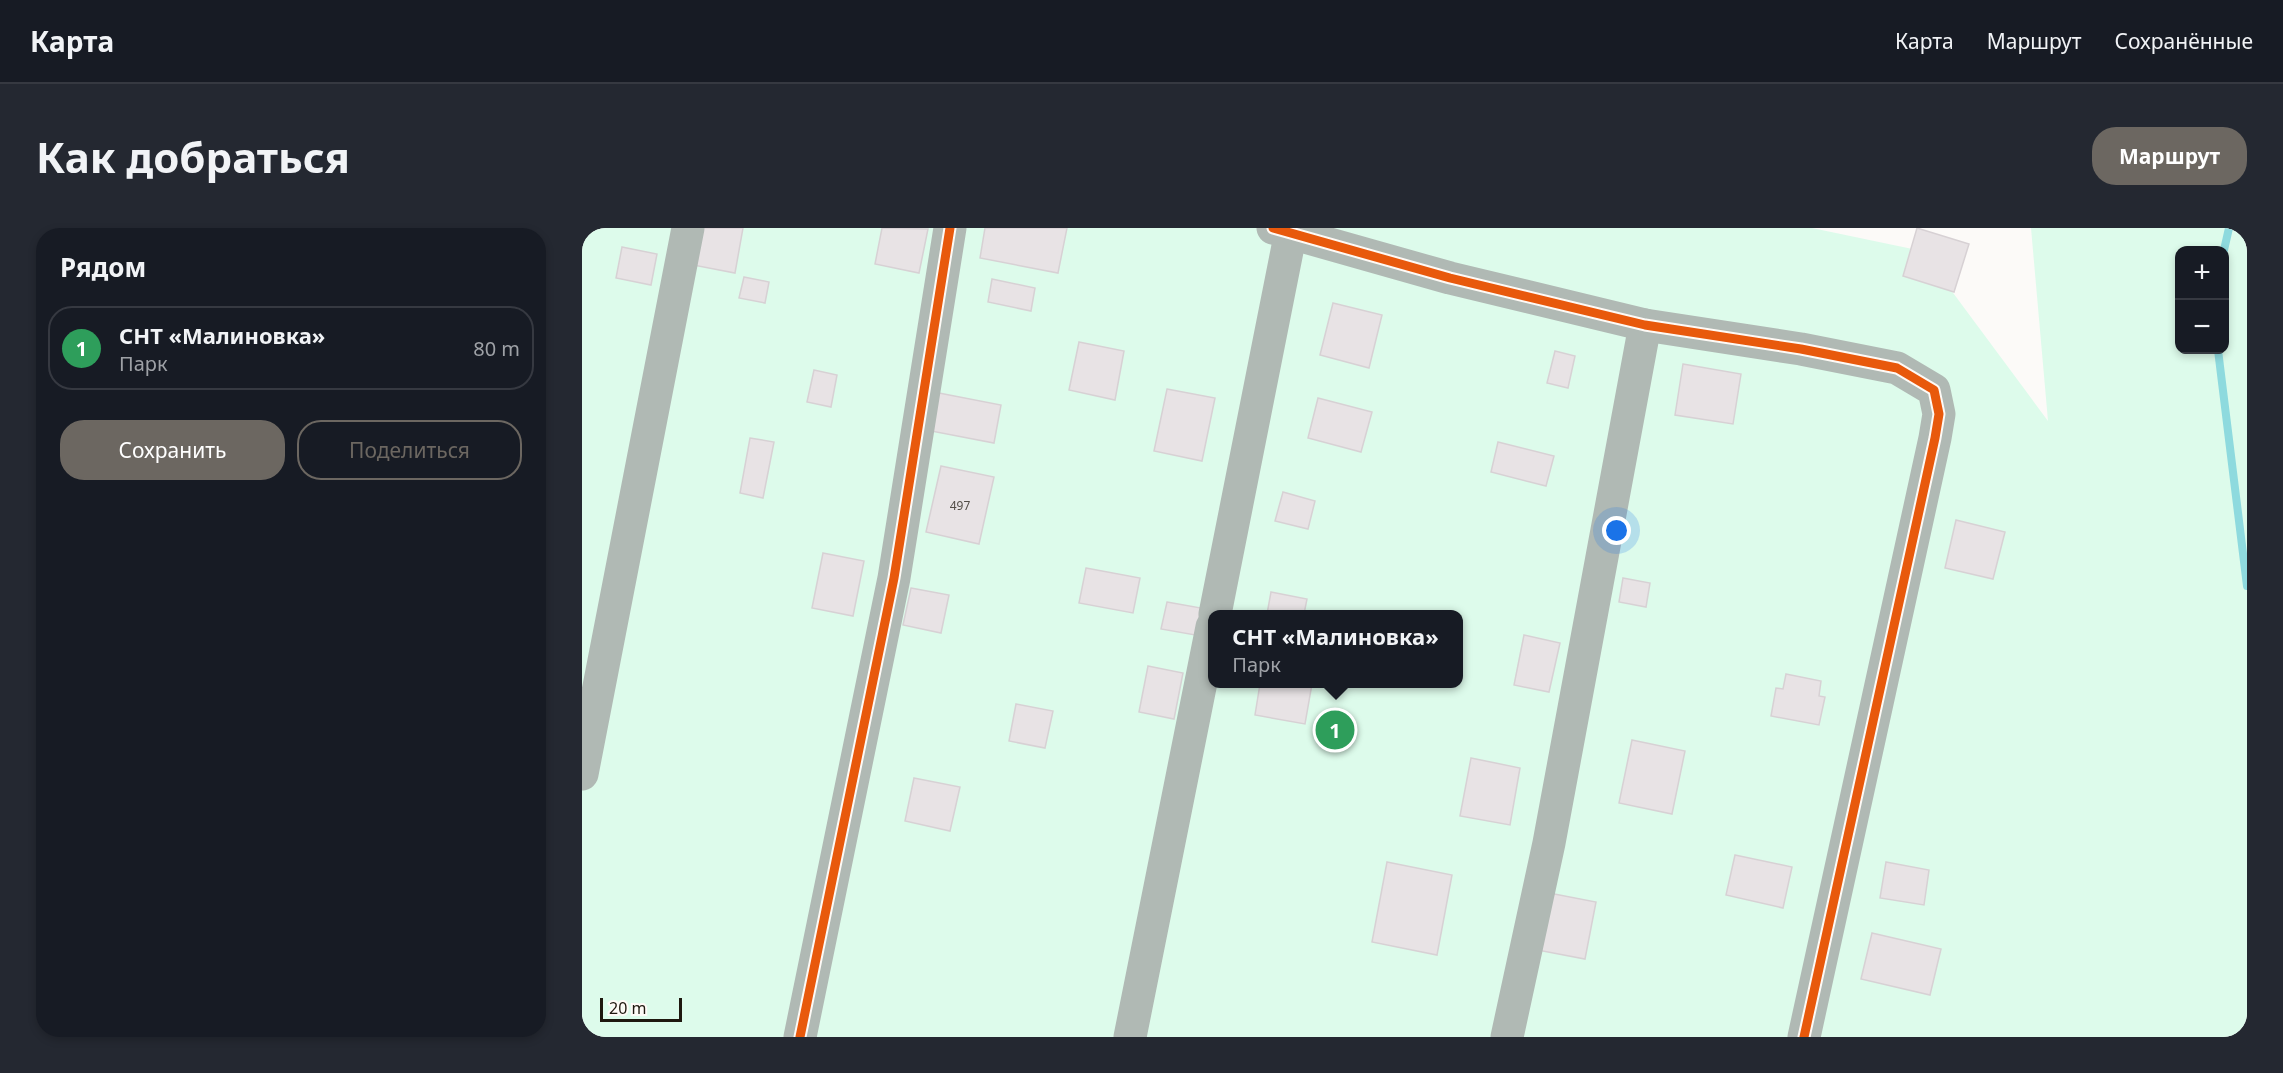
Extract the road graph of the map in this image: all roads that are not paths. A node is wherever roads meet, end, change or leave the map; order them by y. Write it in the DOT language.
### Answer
graph roads {
  1 [pos="688,228"];
  2 [pos="950,228"];
  3 [pos="1282,230"];
  4 [pos="1645,325"];
  5 [pos="1216,610"];
  6 [pos="1208,647"];
  7 [pos="582,774"];
  8 [pos="800,1037"];
  9 [pos="1130,1037"];
  10 [pos="1507,1037"];
  11 [pos="1804,1037"];
  1 -- 7 [label="street"];
  2 -- 8 [label="street"];
  3 -- 4 [label="street"];
  3 -- 5 [label="street"];
  4 -- 10 [label="street"];
  4 -- 11 [label="street"];
  6 -- 9 [label="street"];
}
